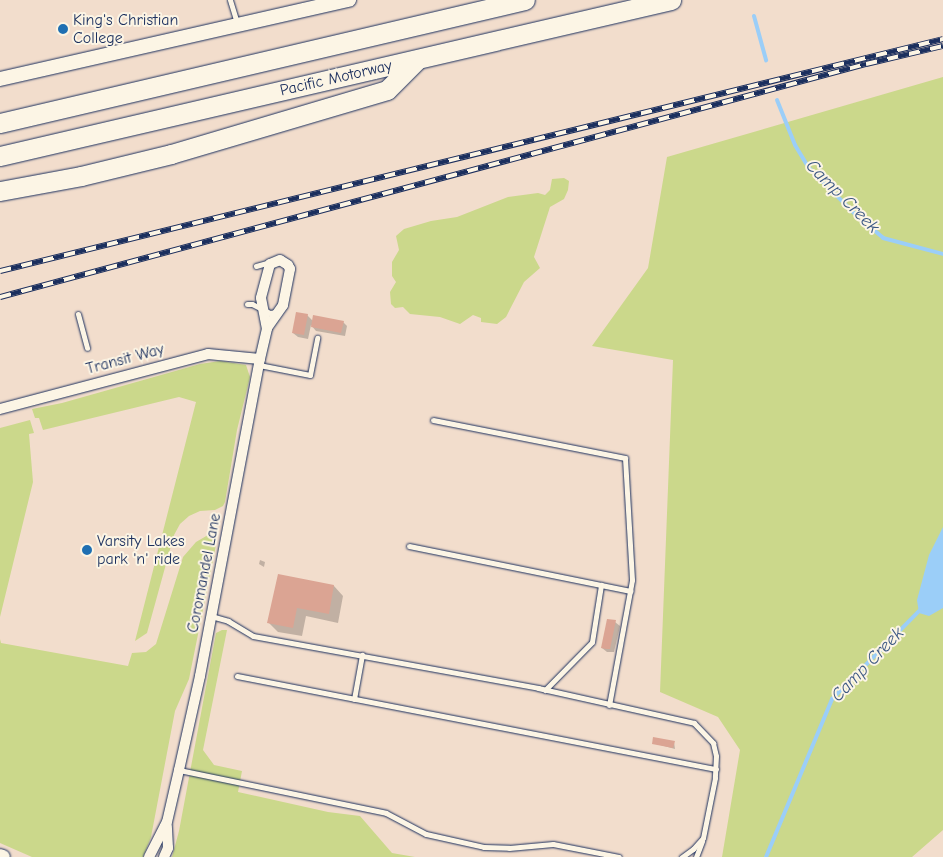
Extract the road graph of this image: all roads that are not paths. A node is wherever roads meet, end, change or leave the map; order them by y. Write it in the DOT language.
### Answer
graph roads {
  1 [pos="230,0"];
  2 [pos="349,0"];
  3 [pos="525,0"];
  4 [pos="671,0"];
  5 [pos="238,26"];
  6 [pos="418,59"];
  7 [pos="0,79"];
  8 [pos="0,123"];
  9 [pos="0,156"];
  10 [pos="0,191"];
  11 [pos="273,261"];
  12 [pos="256,266"];
  13 [pos="247,304"];
  14 [pos="281,310"];
  15 [pos="264,311"];
  16 [pos="78,314"];
  17 [pos="267,328"];
  18 [pos="317,338"];
  19 [pos="87,348"];
  20 [pos="259,362"];
  21 [pos="0,409"];
  22 [pos="433,420"];
  23 [pos="409,546"];
  24 [pos="601,585"];
  25 [pos="630,591"];
  26 [pos="211,616"];
  27 [pos="362,655"];
  28 [pos="237,676"];
  29 [pos="545,690"];
  30 [pos="354,699"];
  31 [pos="608,705"];
  32 [pos="716,769"];
  33 [pos="179,770"];
  34 [pos="167,822"];
  35 [pos="703,838"];
  36 [pos="149,857"];
  37 [pos="164,857"];
  38 [pos="620,857"];
  39 [pos="682,857"];
  40 [pos="696,857"];
  1 -- 5 [label="lane"];
  2 -- 5 [label="main road"];
  3 -- 8 [label="highway, Pacific Motorway"];
  4 -- 6 [label="highway, Pacific Motorway"];
  5 -- 7 [label="main road"];
  6 -- 9 [label="highway, Pacific Motorway"];
  6 -- 10 [label="highway"];
  11 -- 12 [label="lane"];
  11 -- 14 [label="street, Coromandel Lane"];
  11 -- 15 [label="street, Coromandel Lane"];
  13 -- 15 [label="lane"];
  14 -- 15 [label="lane"];
  14 -- 17 [label="street, Coromandel Lane"];
  15 -- 17 [label="street, Coromandel Lane"];
  16 -- 19 [label="lane"];
  17 -- 20 [label="street, Coromandel Lane"];
  18 -- 20 [label="lane"];
  20 -- 21 [label="street, Transit Way"];
  20 -- 26 [label="street, Coromandel Lane"];
  22 -- 25 [label="lane"];
  23 -- 24 [label="lane"];
  24 -- 25 [label="lane"];
  24 -- 29 [label="lane"];
  25 -- 31 [label="lane"];
  26 -- 27 [label="lane"];
  26 -- 33 [label="street, Coromandel Lane"];
  27 -- 29 [label="lane"];
  27 -- 30 [label="lane"];
  28 -- 30 [label="lane"];
  29 -- 31 [label="lane"];
  30 -- 32 [label="lane"];
  31 -- 32 [label="lane"];
  32 -- 35 [label="lane"];
  33 -- 34 [label="street, Coromandel Lane"];
  33 -- 38 [label="lane"];
  34 -- 36 [label="street, Coromandel Lane"];
  34 -- 37 [label="street, Coromandel Lane"];
  35 -- 39 [label="lane"];
  35 -- 40 [label="lane"];
}
